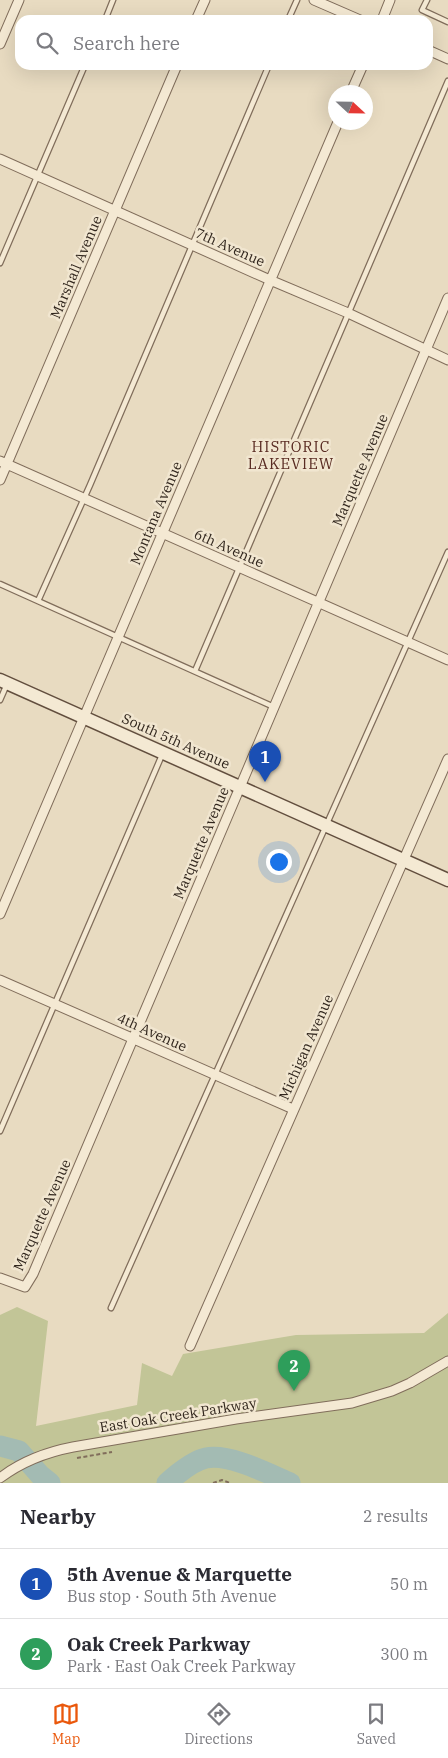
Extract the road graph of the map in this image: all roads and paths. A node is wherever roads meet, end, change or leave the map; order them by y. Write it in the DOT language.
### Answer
graph roads {
  1 [pos="19,0"];
  2 [pos="113,0"];
  3 [pos="205,0"];
  4 [pos="297,0"];
  5 [pos="314,0"];
  6 [pos="390,0"];
  7 [pos="426,0"];
  8 [pos="107,15"];
  9 [pos="198,15"];
  10 [pos="290,15"];
  11 [pos="348,15"];
  12 [pos="384,15"];
  13 [pos="433,15"];
  14 [pos="433,15"];
  15 [pos="448,22"];
  16 [pos="0,44"];
  17 [pos="433,52"];
  18 [pos="448,60"];
  19 [pos="83,70"];
  20 [pos="175,70"];
  21 [pos="267,70"];
  22 [pos="360,70"];
  23 [pos="448,81"];
  24 [pos="354,85"];
  25 [pos="335,130"];
  26 [pos="0,159"];
  27 [pos="37,176"];
  28 [pos="114,211"];
  29 [pos="193,245"];
  30 [pos="0,263"];
  31 [pos="270,280"];
  32 [pos="448,298"];
  33 [pos="348,313"];
  34 [pos="426,350"];
  35 [pos="448,360"];
  36 [pos="3,462"];
  37 [pos="0,480"];
  38 [pos="84,498"];
  39 [pos="162,534"];
  40 [pos="448,552"];
  41 [pos="240,568"];
  42 [pos="0,584"];
  43 [pos="38,601"];
  44 [pos="318,602"];
  45 [pos="118,638"];
  46 [pos="409,642"];
  47 [pos="448,660"];
  48 [pos="195,671"];
  49 [pos="4,681"];
  50 [pos="0,700"];
  51 [pos="274,707"];
  52 [pos="84,716"];
  53 [pos="164,752"];
  54 [pos="448,759"];
  55 [pos="240,786"];
  56 [pos="326,825"];
  57 [pos="404,860"];
  58 [pos="448,880"];
  59 [pos="0,914"];
  60 [pos="0,980"];
  61 [pos="54,1004"];
  62 [pos="133,1039"];
  63 [pos="214,1075"];
  64 [pos="292,1109"];
  65 [pos="0,1131"];
  66 [pos="0,1278"];
  67 [pos="111,1308"];
  68 [pos="190,1346"];
  69 [pos="448,1361"];
  70 [pos="0,1478"];
  71 [pos="212,1483"];
  72 [pos="230,1483"];
  1 -- 16 [label="street"];
  2 -- 8 [label="lane"];
  3 -- 9 [label="street"];
  4 -- 10 [label="lane"];
  5 -- 11 [label="street"];
  6 -- 12 [label="street"];
  7 -- 14 [label="lane"];
  13 -- 15 [label="lane"];
  17 -- 18 [label="street"];
  19 -- 27 [label="lane"];
  20 -- 28 [label="street, Marshall Avenue"];
  21 -- 29 [label="lane"];
  22 -- 24 [label="street"];
  23 -- 33 [label="lane"];
  25 -- 31 [label="street, Montana Avenue"];
  26 -- 27 [label="street, 7th Avenue"];
  27 -- 28 [label="street, 7th Avenue"];
  27 -- 30 [label="lane"];
  28 -- 29 [label="street, 7th Avenue"];
  28 -- 36 [label="street, Marshall Avenue"];
  29 -- 31 [label="street, 7th Avenue"];
  29 -- 38 [label="lane"];
  31 -- 33 [label="street, 7th Avenue"];
  31 -- 39 [label="street, Montana Avenue"];
  32 -- 34 [label="street, Marquette Avenue"];
  33 -- 34 [label="street, 7th Avenue"];
  33 -- 41 [label="lane"];
  34 -- 35 [label="street, 7th Avenue"];
  34 -- 44 [label="street, Marquette Avenue"];
  36 -- 37 [label="street, Marshall Avenue"];
  36 -- 38 [label="street, 6th Avenue"];
  38 -- 39 [label="street, 6th Avenue"];
  38 -- 43 [label="lane"];
  39 -- 41 [label="street, 6th Avenue"];
  39 -- 45 [label="street, Montana Avenue"];
  40 -- 46 [label="lane"];
  41 -- 44 [label="street, 6th Avenue"];
  41 -- 48 [label="lane"];
  42 -- 43 [label="lane"];
  43 -- 45 [label="lane"];
  44 -- 46 [label="street, 6th Avenue"];
  44 -- 51 [label="street, Marquette Avenue"];
  45 -- 48 [label="lane"];
  45 -- 52 [label="street, Montana Avenue"];
  46 -- 47 [label="street, 6th Avenue"];
  46 -- 56 [label="lane"];
  48 -- 51 [label="lane"];
  49 -- 50 [label="lane"];
  49 -- 52 [label="street, South 5th Avenue"];
  51 -- 55 [label="street, Marquette Avenue"];
  52 -- 53 [label="street, South 5th Avenue"];
  52 -- 59 [label="street, Montana Avenue"];
  53 -- 55 [label="street, South 5th Avenue"];
  53 -- 61 [label="lane"];
  54 -- 57 [label="street, Michigan Avenue"];
  55 -- 56 [label="street, South 5th Avenue"];
  55 -- 62 [label="street, Marquette Avenue"];
  56 -- 57 [label="street, South 5th Avenue"];
  56 -- 63 [label="lane"];
  57 -- 58 [label="street, South 5th Avenue"];
  57 -- 64 [label="street, Michigan Avenue"];
  60 -- 61 [label="street, 4th Avenue"];
  61 -- 62 [label="street, 4th Avenue"];
  61 -- 65 [label="lane"];
  62 -- 63 [label="street, 4th Avenue"];
  62 -- 66 [label="street, Marquette Avenue"];
  63 -- 64 [label="street, 4th Avenue"];
  63 -- 67 [label="lane"];
  64 -- 68 [label="street, Michigan Avenue"];
  69 -- 70 [label="street, East Oak Creek Parkway"];
  71 -- 72 [label="path"];
}
